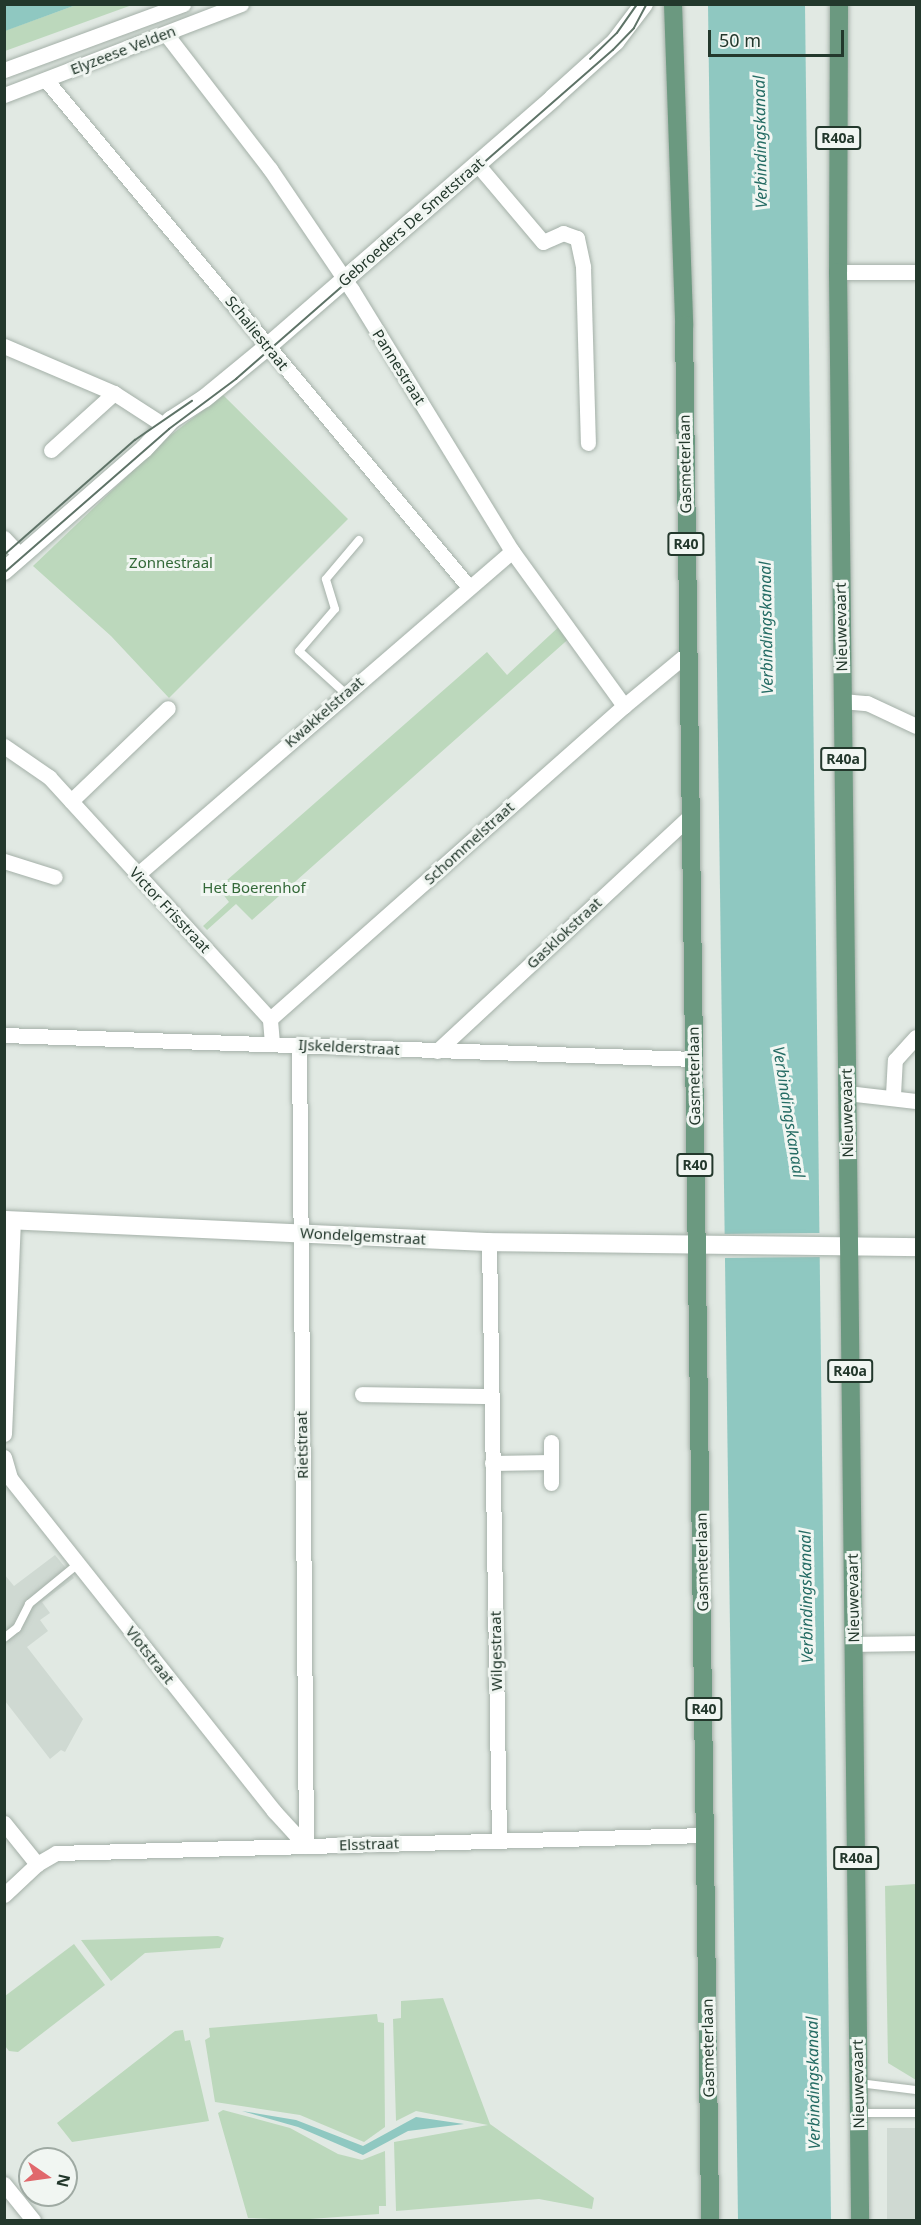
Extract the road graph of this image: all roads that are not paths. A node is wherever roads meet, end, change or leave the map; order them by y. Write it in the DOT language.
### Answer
graph roads {
  1 [pos="183,4"];
  2 [pos="241,4"];
  3 [pos="644,4"];
  4 [pos="673,4"];
  5 [pos="839,4"];
  6 [pos="166,34"];
  7 [pos="4,70"];
  8 [pos="46,80"];
  9 [pos="4,95"];
  10 [pos="477,164"];
  11 [pos="838,272"];
  12 [pos="916,272"];
  13 [pos="344,280"];
  14 [pos="4,346"];
  15 [pos="267,347"];
  16 [pos="114,393"];
  17 [pos="165,426"];
  18 [pos="588,443"];
  19 [pos="51,450"];
  20 [pos="359,540"];
  21 [pos="11,549"];
  22 [pos="512,551"];
  23 [pos="4,571"];
  24 [pos="468,586"];
  25 [pos="688,654"];
  26 [pos="345,693"];
  27 [pos="842,701"];
  28 [pos="624,705"];
  29 [pos="168,708"];
  30 [pos="916,726"];
  31 [pos="4,746"];
  32 [pos="70,801"];
  33 [pos="690,816"];
  34 [pos="4,861"];
  35 [pos="138,874"];
  36 [pos="55,876"];
  37 [pos="270,1019"];
  38 [pos="4,1035"];
  39 [pos="916,1037"];
  40 [pos="272,1043"];
  41 [pos="299,1044"];
  42 [pos="437,1051"];
  43 [pos="693,1059"];
  44 [pos="847,1093"];
  45 [pos="893,1095"];
  46 [pos="916,1101"];
  47 [pos="9,1220"];
  48 [pos="300,1233"];
  49 [pos="489,1242"];
  50 [pos="697,1246"];
  51 [pos="849,1246"];
  52 [pos="916,1247"];
  53 [pos="362,1394"];
  54 [pos="492,1396"];
  55 [pos="4,1434"];
  56 [pos="551,1443"];
  57 [pos="4,1457"];
  58 [pos="551,1462"];
  59 [pos="492,1463"];
  60 [pos="551,1483"];
  61 [pos="78,1564"];
  62 [pos="4,1638"];
  63 [pos="916,1643"];
  64 [pos="853,1644"];
  65 [pos="4,1823"];
  66 [pos="705,1835"];
  67 [pos="499,1839"];
  68 [pos="306,1846"];
  69 [pos="37,1864"];
  70 [pos="4,1895"];
  71 [pos="858,2083"];
  72 [pos="916,2090"];
  73 [pos="858,2113"];
  74 [pos="916,2113"];
  75 [pos="4,2184"];
  76 [pos="33,2220"];
  77 [pos="710,2220"];
  78 [pos="860,2220"];
  1 -- 7 [label="street, Elyzeese Velden"];
  2 -- 6 [label="street, Elyzeese Velden"];
  3 -- 10 [label="street, Gebroeders De Smetstraat"];
  4 -- 25 [label="main road, Gasmeterlaan / R40"];
  5 -- 11 [label="main road, Nieuwevaart / R40a"];
  6 -- 8 [label="street, Elyzeese Velden"];
  6 -- 13 [label="street, Pannestraat"];
  8 -- 9 [label="street, Elyzeese Velden"];
  8 -- 15 [label="street, Schaliestraat"];
  10 -- 13 [label="street, Gebroeders De Smetstraat"];
  10 -- 18 [label="street"];
  11 -- 12 [label="street"];
  11 -- 27 [label="main road, Nieuwevaart / R40a"];
  13 -- 15 [label="street, Gebroeders De Smetstraat"];
  13 -- 22 [label="street, Pannestraat"];
  14 -- 16 [label="street"];
  15 -- 17 [label="street, Gebroeders De Smetstraat"];
  15 -- 24 [label="street, Schaliestraat"];
  16 -- 17 [label="street"];
  16 -- 19 [label="street"];
  17 -- 21 [label="street, Gebroeders De Smetstraat"];
  20 -- 26 [label="lane"];
  21 -- 23 [label="street, Gebroeders De Smetstraat"];
  22 -- 24 [label="street, Kwakkelstraat"];
  22 -- 28 [label="street, Pannestraat"];
  24 -- 26 [label="street, Kwakkelstraat"];
  25 -- 28 [label="street, Schommelstraat"];
  25 -- 33 [label="main road, Gasmeterlaan / R40"];
  26 -- 35 [label="street, Kwakkelstraat"];
  27 -- 30 [label="street"];
  27 -- 44 [label="main road, Nieuwevaart / R40a"];
  28 -- 37 [label="street, Schommelstraat"];
  29 -- 32 [label="street"];
  31 -- 32 [label="street, Victor Frisstraat"];
  32 -- 35 [label="street, Victor Frisstraat"];
  33 -- 42 [label="street, Gasklokstraat"];
  33 -- 43 [label="main road, Gasmeterlaan / R40"];
  34 -- 36 [label="street"];
  35 -- 37 [label="street, Victor Frisstraat"];
  37 -- 40 [label="street"];
  38 -- 40 [label="street, IJskelderstraat"];
  39 -- 45 [label="street"];
  40 -- 41 [label="street, IJskelderstraat"];
  41 -- 42 [label="street, IJskelderstraat"];
  41 -- 48 [label="street, Rietstraat"];
  42 -- 43 [label="street, IJskelderstraat"];
  43 -- 50 [label="main road, Gasmeterlaan / R40"];
  44 -- 45 [label="street"];
  44 -- 51 [label="main road, Nieuwevaart / R40a"];
  45 -- 46 [label="street"];
  47 -- 48 [label="street, Wondelgemstraat"];
  47 -- 55 [label="street"];
  48 -- 49 [label="street, Wondelgemstraat"];
  48 -- 68 [label="street, Rietstraat"];
  49 -- 50 [label="street, Wondelgemstraat"];
  49 -- 54 [label="street, Wilgestraat"];
  50 -- 51 [label="street, Wondelgemstraat"];
  50 -- 66 [label="main road, Gasmeterlaan / R40"];
  51 -- 52 [label="street, Wondelgemstraat"];
  51 -- 64 [label="main road, Nieuwevaart / R40a"];
  53 -- 54 [label="street"];
  54 -- 59 [label="street, Wilgestraat"];
  56 -- 58 [label="street"];
  57 -- 61 [label="street, Vlotstraat"];
  58 -- 59 [label="street"];
  58 -- 60 [label="street"];
  59 -- 67 [label="street, Wilgestraat"];
  61 -- 62 [label="lane"];
  61 -- 68 [label="street, Vlotstraat"];
  63 -- 64 [label="street"];
  64 -- 71 [label="main road, Nieuwevaart / R40a"];
  65 -- 69 [label="street"];
  66 -- 67 [label="street, Elsstraat"];
  66 -- 77 [label="main road, Gasmeterlaan / R40"];
  67 -- 68 [label="street, Elsstraat"];
  68 -- 69 [label="street, Elsstraat"];
  69 -- 70 [label="street"];
  71 -- 72 [label="lane"];
  71 -- 73 [label="main road, Nieuwevaart / R40a"];
  73 -- 74 [label="lane"];
  73 -- 78 [label="main road, Nieuwevaart / R40a"];
  75 -- 76 [label="street"];
}
